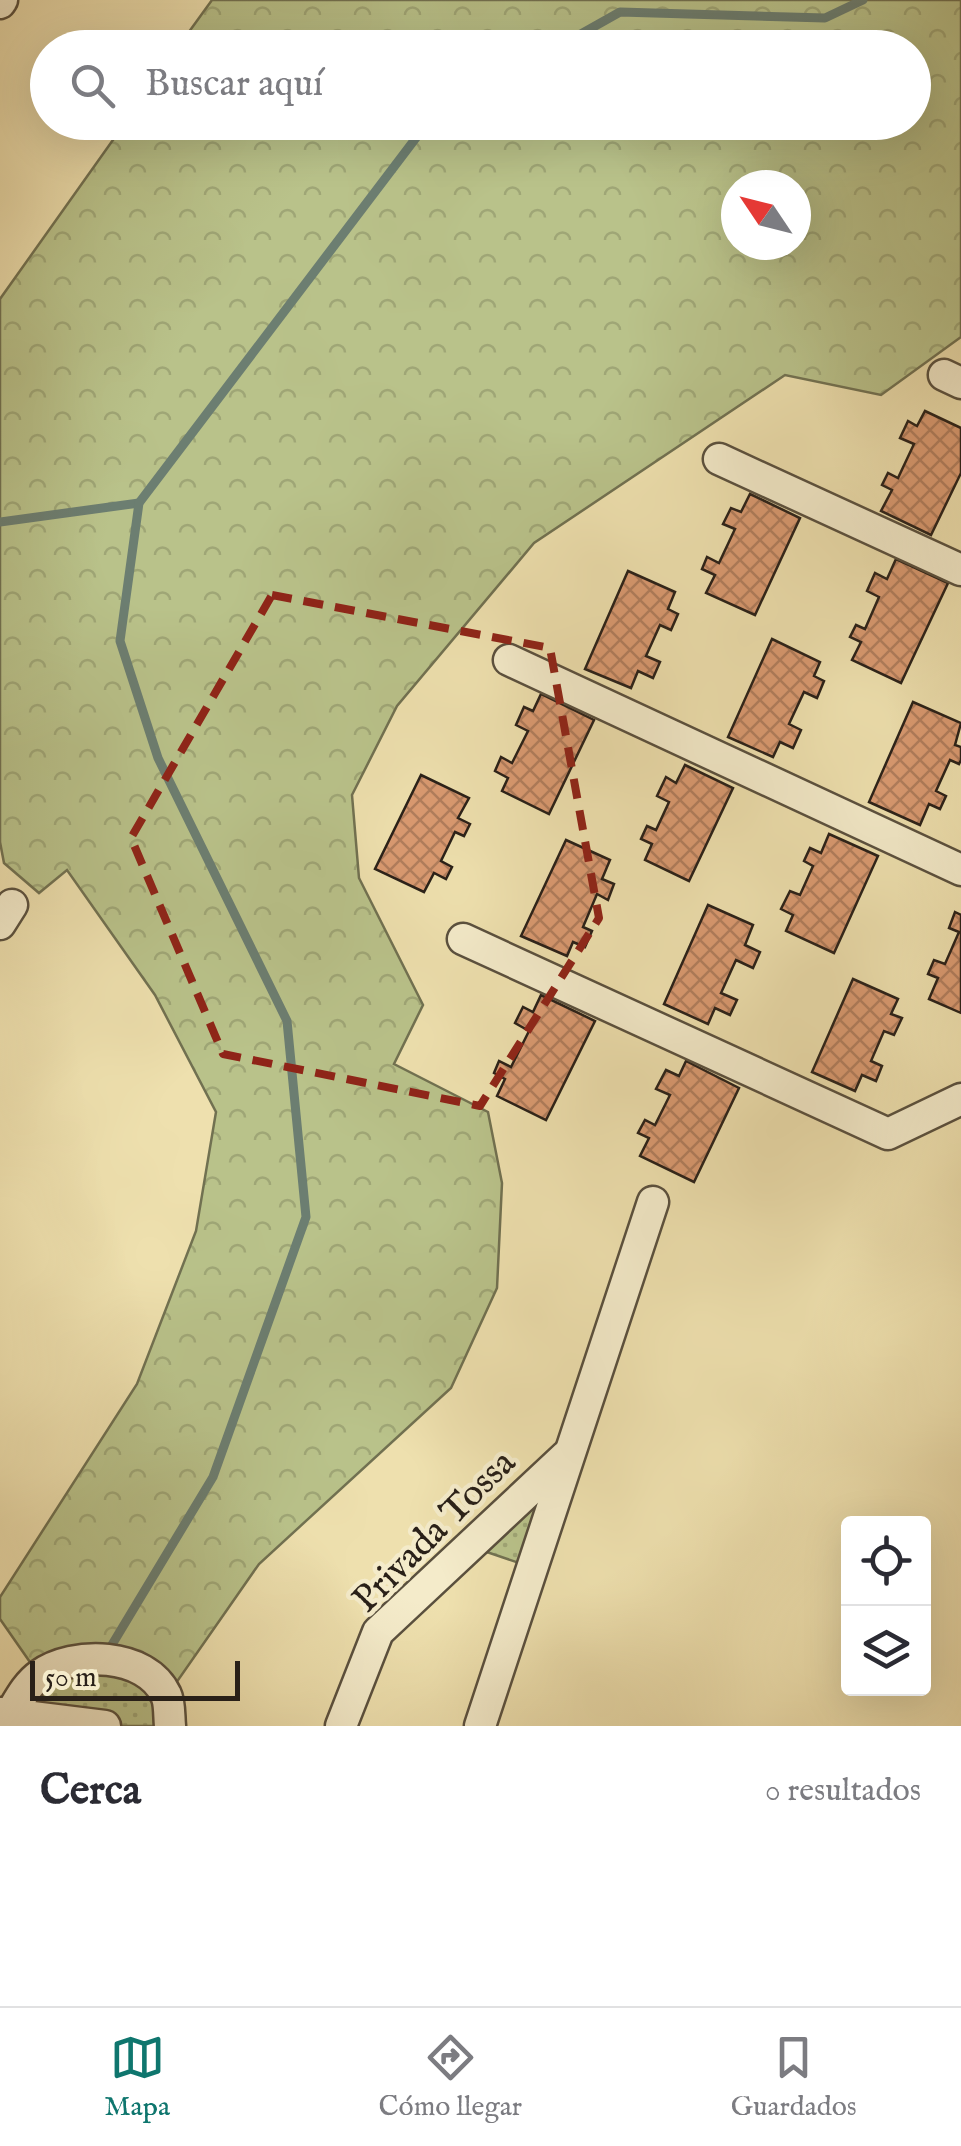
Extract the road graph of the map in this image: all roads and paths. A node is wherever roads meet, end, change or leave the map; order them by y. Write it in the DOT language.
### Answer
graph roads {
  1 [pos="719,459"];
  2 [pos="961,570"];
  3 [pos="509,660"];
  4 [pos="961,870"];
  5 [pos="463,939"];
  6 [pos="961,1099"];
  7 [pos="653,1202"];
  8 [pos="568,1454"];
  9 [pos="6,1713"];
  10 [pos="106,1726"];
  11 [pos="170,1726"];
  12 [pos="341,1726"];
  13 [pos="480,1726"];
  1 -- 2 [label="street"];
  3 -- 4 [label="street"];
  5 -- 6 [label="street"];
  7 -- 8 [label="street, Privada Tossa"];
  8 -- 12 [label="street, Privada Tossa"];
  8 -- 13 [label="street, Privada Tossa"];
  9 -- 10 [label="street"];
  9 -- 11 [label="street"];
}
